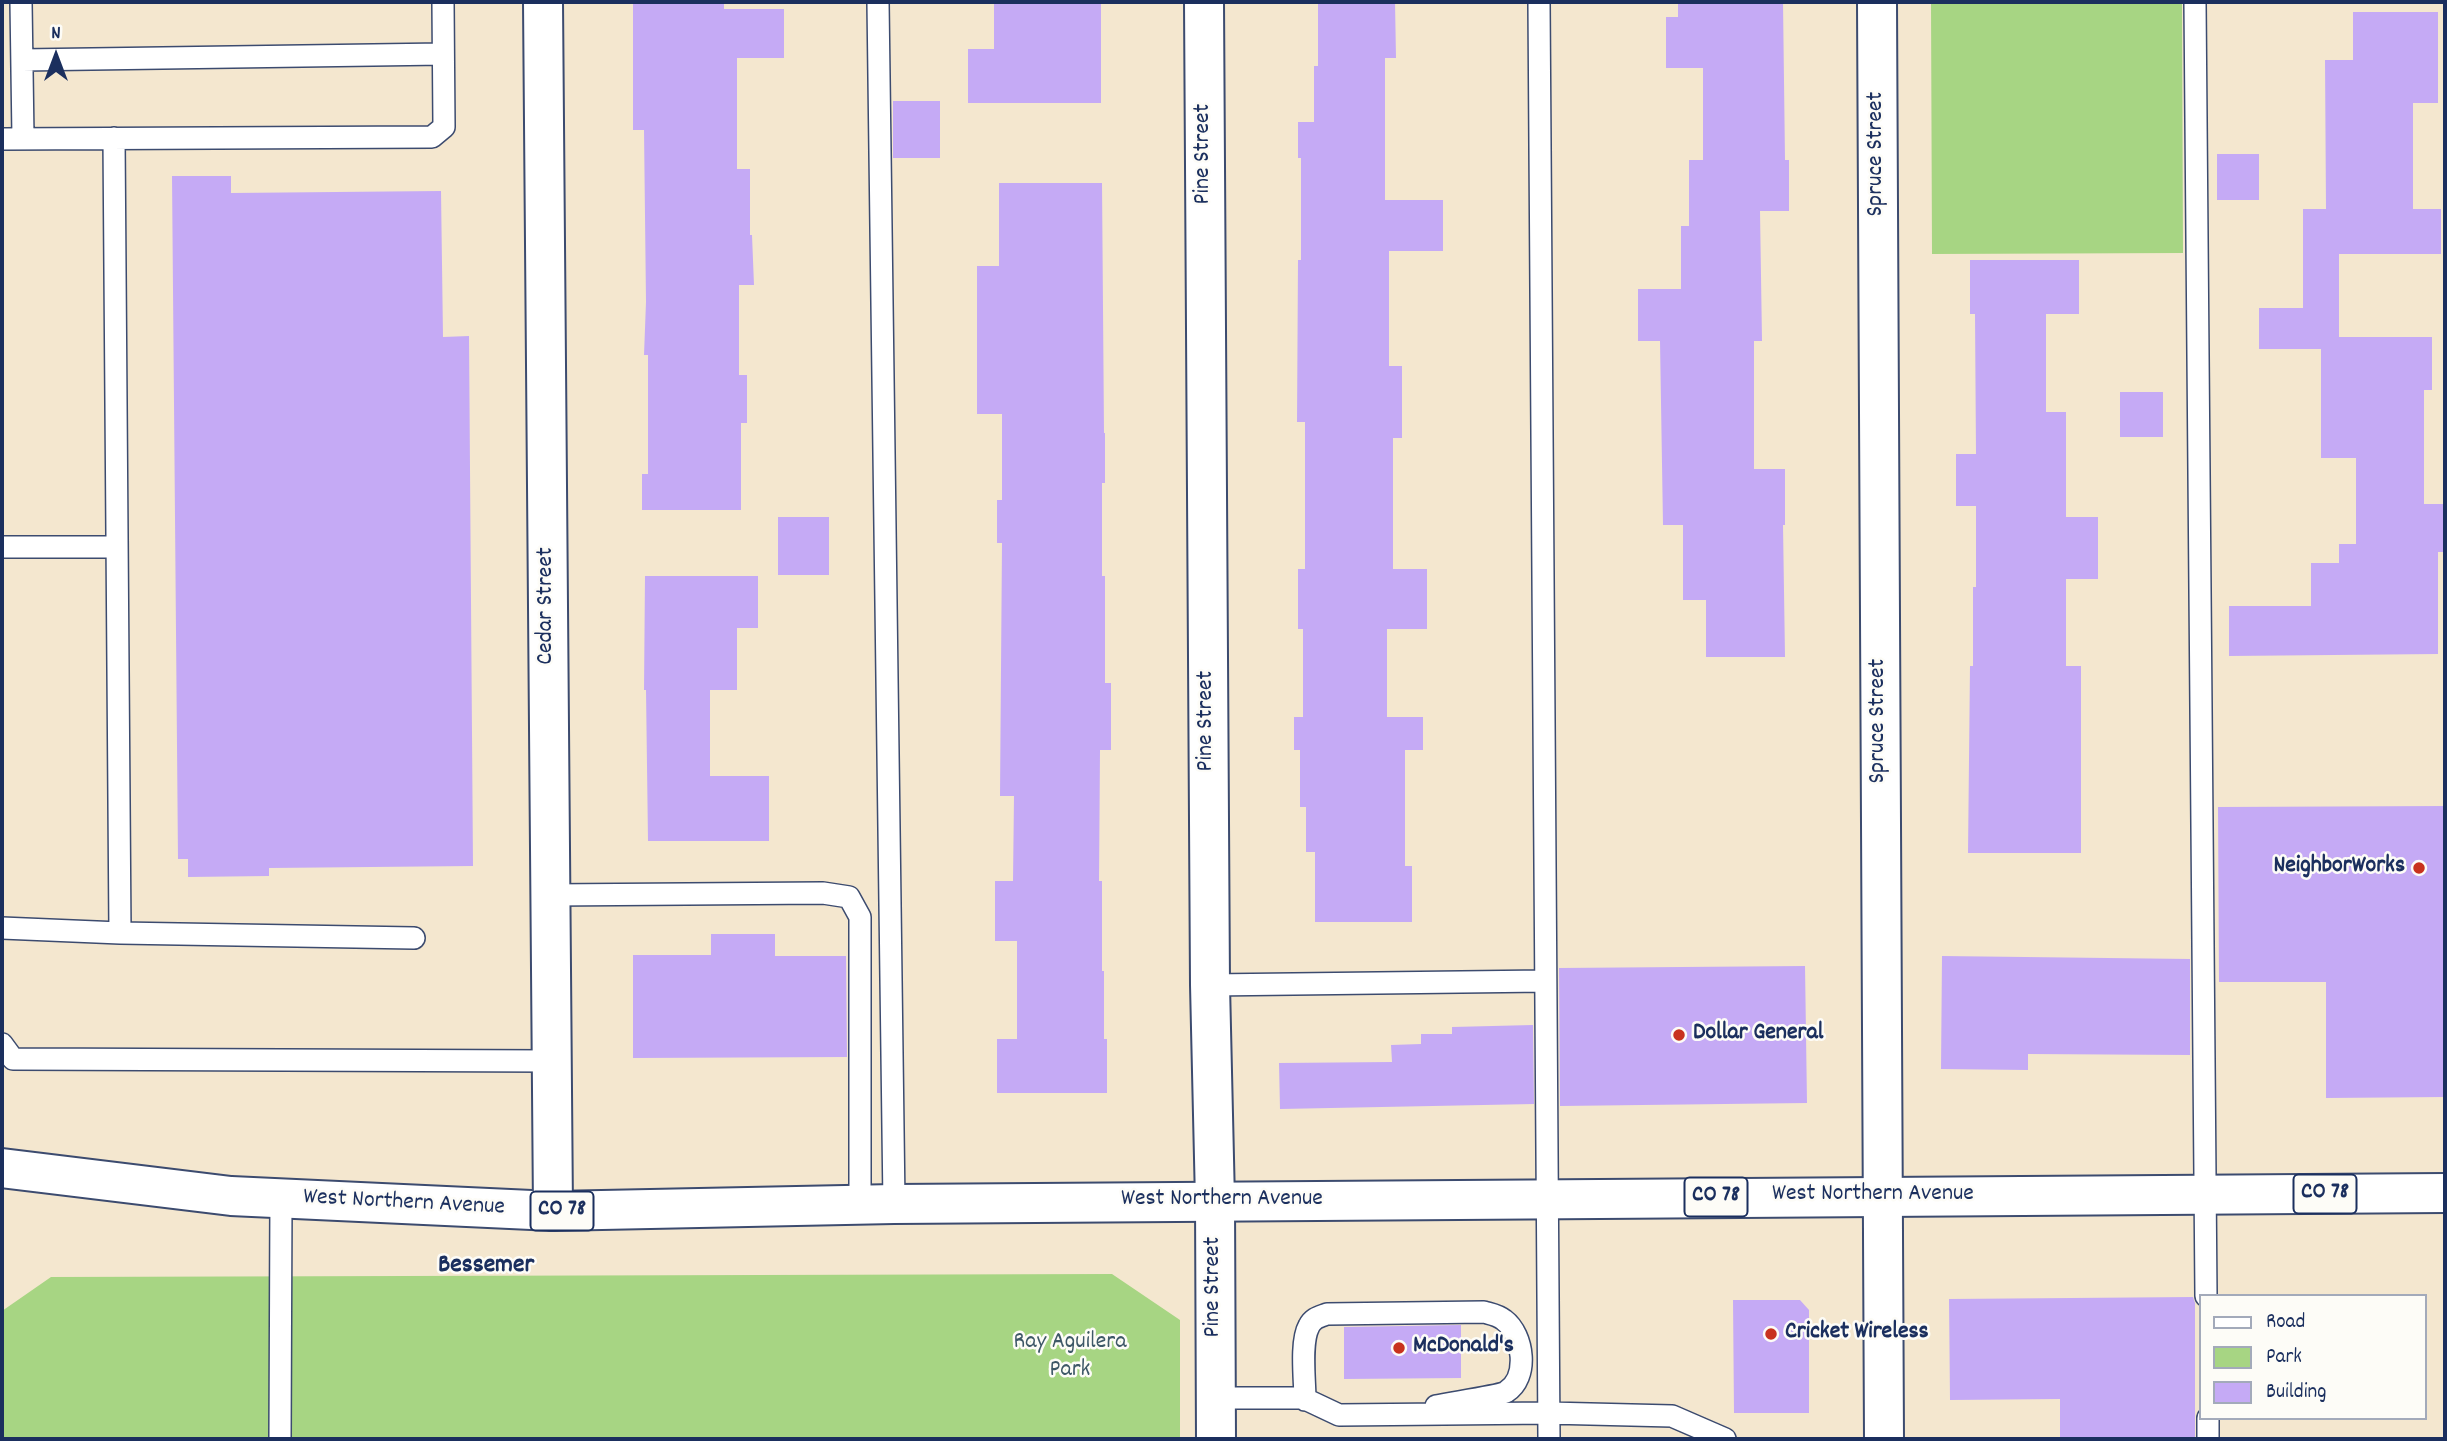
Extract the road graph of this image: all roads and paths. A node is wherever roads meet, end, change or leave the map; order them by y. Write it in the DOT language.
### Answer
graph roads {
  1 [pos="21,2"];
  2 [pos="443,2"];
  3 [pos="543,2"];
  4 [pos="878,2"];
  5 [pos="1204,2"];
  6 [pos="1539,2"];
  7 [pos="1877,2"];
  8 [pos="2195,2"];
  9 [pos="443,54"];
  10 [pos="22,60"];
  11 [pos="12,138"];
  12 [pos="114,138"];
  13 [pos="2,547"];
  14 [pos="117,547"];
  15 [pos="550,895"];
  16 [pos="2,928"];
  17 [pos="120,933"];
  18 [pos="414,938"];
  19 [pos="1545,981"];
  20 [pos="1210,985"];
  21 [pos="2,1044"];
  22 [pos="552,1061"];
  23 [pos="2,1168"];
  24 [pos="2205,1194"];
  25 [pos="2445,1194"];
  26 [pos="1884,1196"];
  27 [pos="281,1198"];
  28 [pos="1548,1198"];
  29 [pos="1215,1201"];
  30 [pos="877,1204"];
  31 [pos="553,1211"];
  32 [pos="2206,1294"];
  33 [pos="1216,1398"];
  34 [pos="1305,1400"];
  35 [pos="1549,1413"];
  36 [pos="1397,1415"];
  37 [pos="2208,1420"];
  38 [pos="280,1439"];
  39 [pos="1216,1439"];
  40 [pos="1549,1439"];
  41 [pos="1724,1439"];
  42 [pos="1884,1439"];
  43 [pos="2208,1439"];
  1 -- 10 [label="lane"];
  2 -- 9 [label="lane"];
  3 -- 15 [label="street, Cedar Street"];
  4 -- 30 [label="lane"];
  5 -- 20 [label="street, Pine Street"];
  6 -- 19 [label="lane"];
  7 -- 26 [label="street, Spruce Street"];
  8 -- 24 [label="lane"];
  9 -- 10 [label="lane"];
  9 -- 12 [label="lane"];
  10 -- 11 [label="lane"];
  11 -- 12 [label="lane"];
  12 -- 14 [label="lane"];
  13 -- 14 [label="lane"];
  14 -- 17 [label="lane"];
  15 -- 22 [label="street, Cedar Street"];
  15 -- 30 [label="lane"];
  16 -- 17 [label="lane"];
  17 -- 18 [label="lane"];
  19 -- 20 [label="lane"];
  19 -- 28 [label="lane"];
  20 -- 29 [label="street, Pine Street"];
  21 -- 22 [label="lane"];
  22 -- 31 [label="street, Cedar Street"];
  23 -- 27 [label="street, West Northern Avenue / CO 78"];
  24 -- 25 [label="street, West Northern Avenue / CO 78"];
  24 -- 26 [label="street, West Northern Avenue / CO 78"];
  24 -- 32 [label="lane"];
  26 -- 28 [label="street, West Northern Avenue / CO 78"];
  26 -- 42 [label="street, Spruce Street"];
  27 -- 31 [label="street, West Northern Avenue / CO 78"];
  27 -- 38 [label="lane"];
  28 -- 29 [label="street, West Northern Avenue / CO 78"];
  28 -- 35 [label="lane"];
  29 -- 30 [label="street, West Northern Avenue / CO 78"];
  29 -- 33 [label="street, Pine Street"];
  30 -- 31 [label="street, West Northern Avenue / CO 78"];
  33 -- 34 [label="lane"];
  33 -- 39 [label="street, Pine Street"];
  34 -- 36 [label="lane"];
  34 -- 36 [label="lane"];
  35 -- 36 [label="lane"];
  35 -- 40 [label="lane"];
  35 -- 41 [label="lane"];
  37 -- 43 [label="lane"];
}
